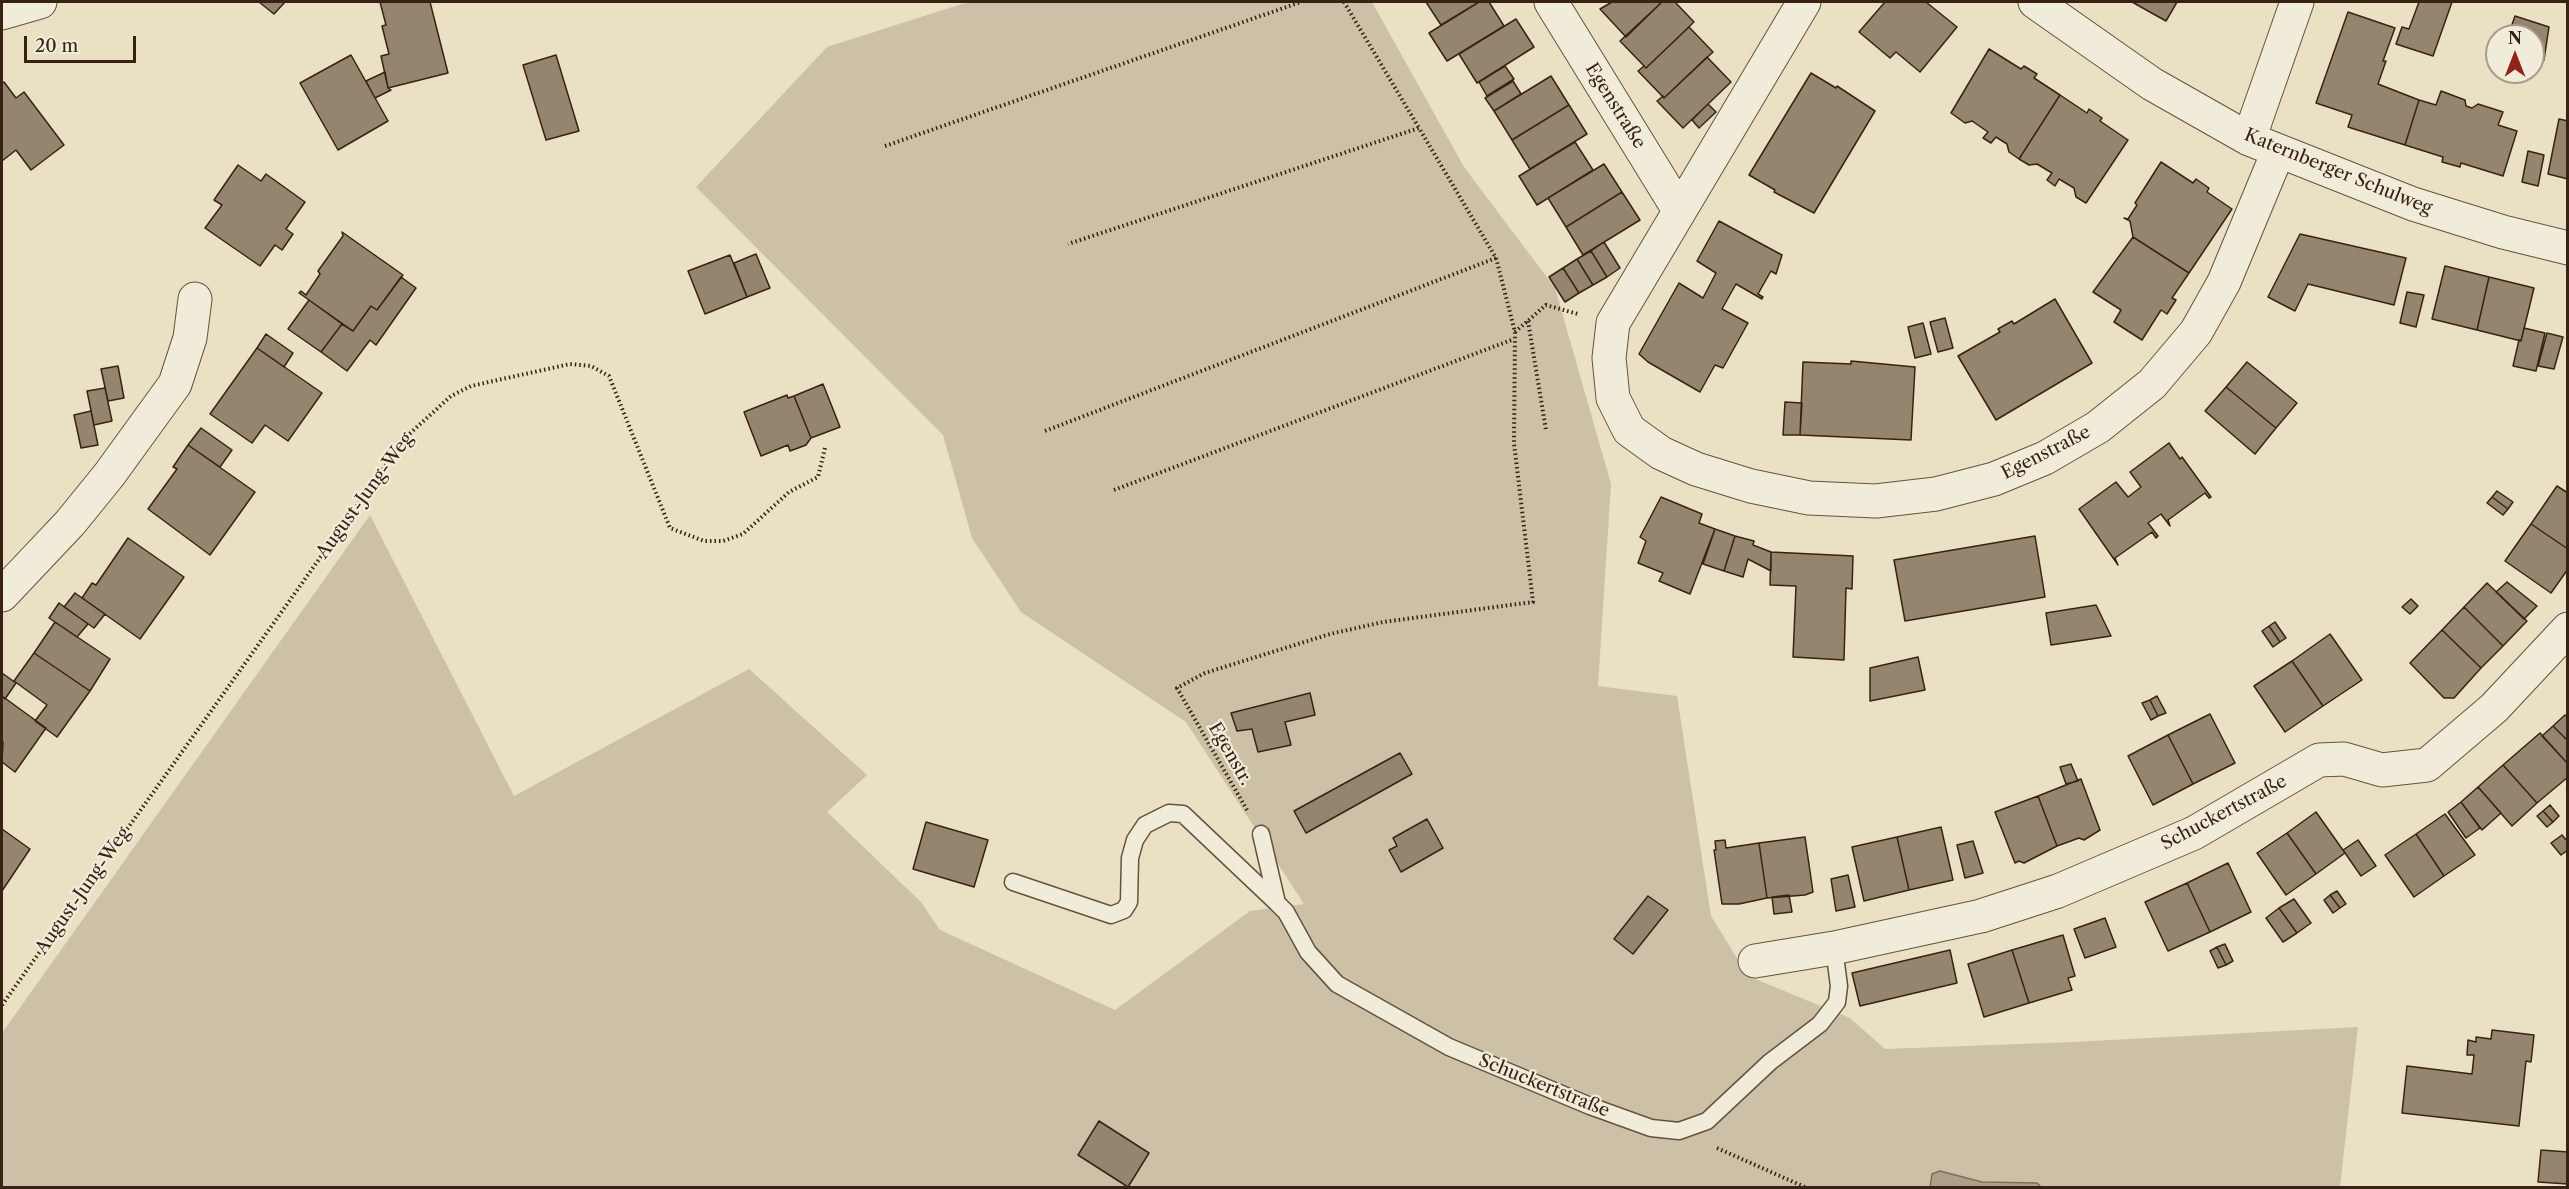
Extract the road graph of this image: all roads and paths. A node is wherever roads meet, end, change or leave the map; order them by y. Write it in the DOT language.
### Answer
graph roads {
  1 [pos="40,2"];
  2 [pos="1301,2"];
  3 [pos="1344,2"];
  4 [pos="1551,2"];
  5 [pos="1804,2"];
  6 [pos="2035,2"];
  7 [pos="2297,2"];
  8 [pos="2,13"];
  9 [pos="1419,128"];
  10 [pos="2264,145"];
  11 [pos="885,146"];
  12 [pos="1679,210"];
  13 [pos="1068,244"];
  14 [pos="2568,248"];
  15 [pos="1496,258"];
  16 [pos="195,299"];
  17 [pos="1528,321"];
  18 [pos="1612,323"];
  19 [pos="1515,332"];
  20 [pos="1515,339"];
  21 [pos="1546,430"];
  22 [pos="1045,431"];
  23 [pos="825,448"];
  24 [pos="1114,490"];
  25 [pos="2,595"];
  26 [pos="2568,629"];
  27 [pos="1261,834"];
  28 [pos="1013,882"];
  29 [pos="1277,903"];
  30 [pos="1834,948"];
  31 [pos="1755,961"];
  32 [pos="2,1005"];
  33 [pos="1679,1131"];
  34 [pos="1807,1188"];
  1 -- 8 [label="street"];
  2 -- 11 [label="path"];
  3 -- 9 [label="path"];
  4 -- 12 [label="street, Egenstraße"];
  5 -- 12 [label="street, Egenstraße"];
  6 -- 10 [label="street, Katernberger Schulweg"];
  7 -- 10 [label="street, Egenstraße"];
  9 -- 13 [label="path"];
  9 -- 15 [label="path"];
  10 -- 14 [label="street, Katernberger Schulweg"];
  10 -- 18 [label="street, Egenstraße"];
  12 -- 18 [label="street, Egenstraße"];
  15 -- 19 [label="path"];
  15 -- 22 [label="path"];
  16 -- 25 [label="street"];
  17 -- 18 [label="path"];
  17 -- 19 [label="path"];
  17 -- 21 [label="path"];
  19 -- 20 [label="path"];
  20 -- 24 [label="path"];
  20 -- 27 [label="path, Egenstr."];
  23 -- 32 [label="path, August-Jung-Weg"];
  26 -- 30 [label="street, Schuckertstraße"];
  27 -- 29 [label="lane, Schuckertstraße"];
  28 -- 29 [label="lane"];
  29 -- 33 [label="lane, Schuckertstraße"];
  30 -- 31 [label="street, Schuckertstraße"];
  30 -- 33 [label="lane, Schuckertstraße"];
  33 -- 34 [label="path"];
}
